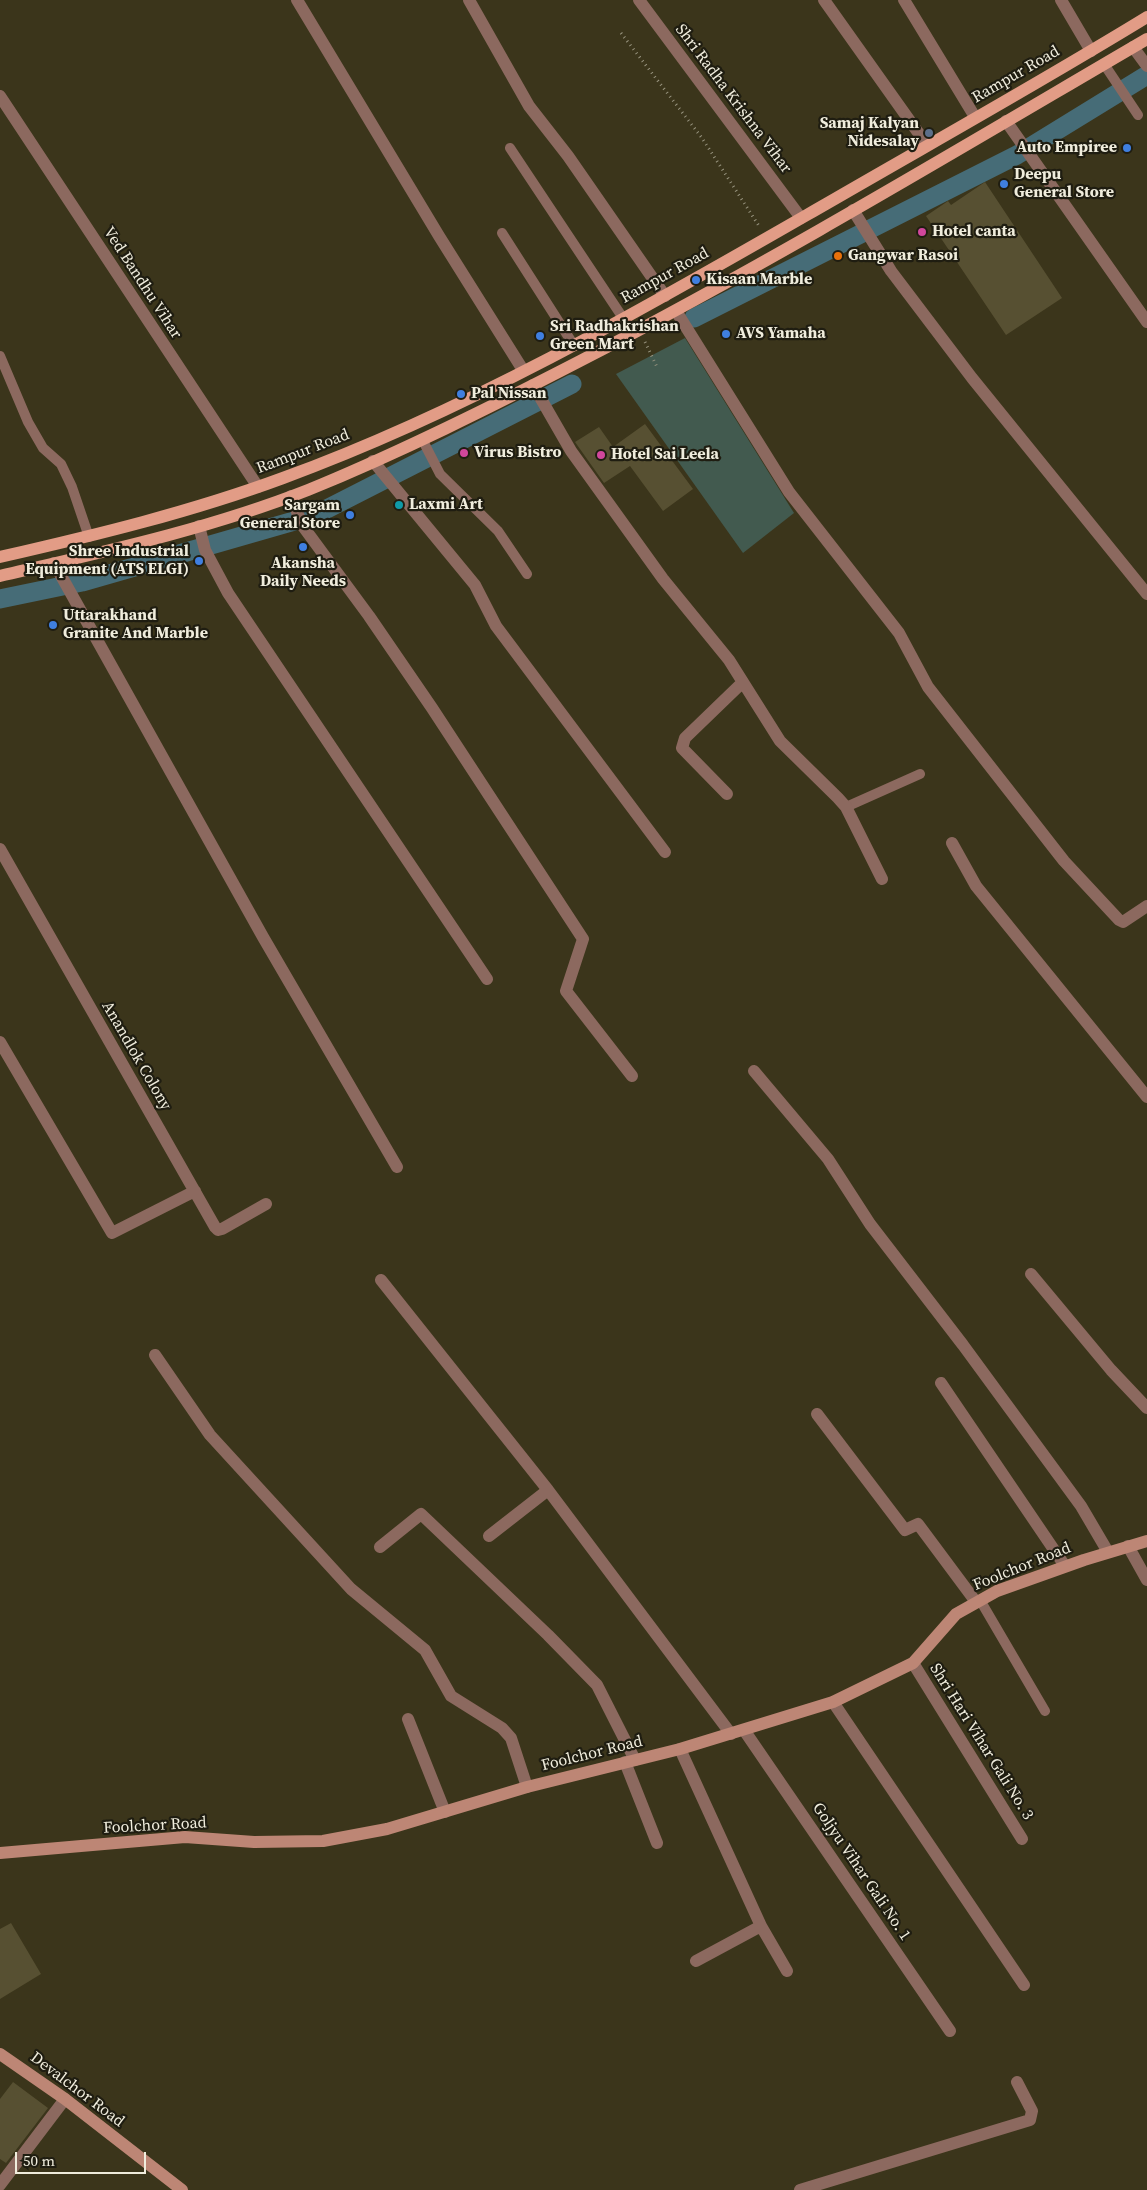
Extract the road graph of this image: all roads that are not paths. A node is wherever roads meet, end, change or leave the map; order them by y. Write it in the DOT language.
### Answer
graph roads {
  1 [pos="297,0"];
  2 [pos="469,0"];
  3 [pos="638,0"];
  4 [pos="824,0"];
  5 [pos="904,0"];
  6 [pos="1061,0"];
  7 [pos="1147,17"];
  8 [pos="1147,39"];
  9 [pos="1133,47"];
  10 [pos="1091,51"];
  11 [pos="1104,64"];
  12 [pos="1145,64"];
  13 [pos="0,96"];
  14 [pos="1138,115"];
  15 [pos="975,117"];
  16 [pos="1006,121"];
  17 [pos="927,145"];
  18 [pos="510,148"];
  19 [pos="854,210"];
  20 [pos="801,218"];
  21 [pos="502,233"];
  22 [pos="665,296"];
  23 [pos="676,311"];
  24 [pos="623,318"];
  25 [pos="1147,322"];
  26 [pos="573,344"];
  27 [pos="0,356"];
  28 [pos="523,370"];
  29 [pos="539,396"];
  30 [pos="422,439"];
  31 [pos="373,461"];
  32 [pos="258,487"];
  33 [pos="291,496"];
  34 [pos="199,526"];
  35 [pos="89,537"];
  36 [pos="0,557"];
  37 [pos="54,563"];
  38 [pos="528,574"];
  39 [pos="0,576"];
  40 [pos="1147,594"];
  41 [pos="743,682"];
  42 [pos="920,774"];
  43 [pos="727,794"];
  44 [pos="846,807"];
  45 [pos="952,843"];
  46 [pos="0,849"];
  47 [pos="665,852"];
  48 [pos="882,879"];
  49 [pos="1147,906"];
  50 [pos="487,979"];
  51 [pos="0,1042"];
  52 [pos="754,1072"];
  53 [pos="632,1076"];
  54 [pos="1147,1097"];
  55 [pos="397,1167"];
  56 [pos="195,1191"];
  57 [pos="266,1204"];
  58 [pos="1031,1274"];
  59 [pos="381,1280"];
  60 [pos="155,1355"];
  61 [pos="941,1384"];
  62 [pos="1147,1408"];
  63 [pos="817,1414"];
  64 [pos="548,1490"];
  65 [pos="490,1536"];
  66 [pos="1147,1540"];
  67 [pos="1128,1546"];
  68 [pos="380,1547"];
  69 [pos="1108,1552"];
  70 [pos="1065,1566"];
  71 [pos="1147,1580"];
  72 [pos="978,1601"];
  73 [pos="913,1663"];
  74 [pos="833,1702"];
  75 [pos="1045,1711"];
  76 [pos="408,1719"];
  77 [pos="744,1730"];
  78 [pos="731,1734"];
  79 [pos="680,1748"];
  80 [pos="630,1761"];
  81 [pos="527,1787"];
  82 [pos="445,1812"];
  83 [pos="1022,1839"];
  84 [pos="657,1843"];
  85 [pos="0,1853"];
  86 [pos="761,1926"];
  87 [pos="696,1961"];
  88 [pos="787,1971"];
  89 [pos="1024,1985"];
  90 [pos="950,2032"];
  91 [pos="0,2054"];
  92 [pos="1017,2082"];
  93 [pos="65,2099"];
  94 [pos="0,2185"];
  95 [pos="182,2190"];
  96 [pos="800,2190"];
  1 -- 28 [label="street"];
  2 -- 22 [label="street"];
  3 -- 20 [label="street, Shri Radha Krishna Vihar"];
  4 -- 17 [label="street"];
  5 -- 15 [label="street"];
  6 -- 10 [label="street"];
  7 -- 10 [label="main road, Rampur Road"];
  8 -- 9 [label="main road"];
  9 -- 11 [label="main road"];
  9 -- 12 [label="street"];
  10 -- 15 [label="main road, Rampur Road"];
  11 -- 14 [label="lane"];
  11 -- 16 [label="main road"];
  13 -- 32 [label="street, Ved Bandhu Vihar"];
  15 -- 17 [label="main road, Rampur Road"];
  16 -- 19 [label="main road"];
  16 -- 25 [label="street"];
  17 -- 20 [label="main road, Rampur Road"];
  18 -- 24 [label="lane"];
  19 -- 23 [label="main road"];
  19 -- 40 [label="street"];
  20 -- 22 [label="main road, Rampur Road"];
  21 -- 26 [label="lane"];
  22 -- 24 [label="main road, Rampur Road"];
  23 -- 29 [label="main road"];
  23 -- 49 [label="street"];
  24 -- 26 [label="main road, Rampur Road"];
  26 -- 28 [label="main road, Rampur Road"];
  27 -- 35 [label="lane"];
  28 -- 32 [label="main road, Rampur Road"];
  29 -- 30 [label="main road"];
  29 -- 41 [label="street"];
  30 -- 31 [label="main road"];
  30 -- 38 [label="lane"];
  31 -- 33 [label="main road"];
  31 -- 47 [label="street"];
  32 -- 35 [label="main road, Rampur Road"];
  33 -- 34 [label="main road"];
  33 -- 53 [label="street"];
  34 -- 37 [label="main road"];
  34 -- 50 [label="street"];
  35 -- 36 [label="main road, Rampur Road"];
  37 -- 39 [label="main road"];
  37 -- 55 [label="street"];
  41 -- 43 [label="street"];
  41 -- 44 [label="street"];
  42 -- 44 [label="lane"];
  44 -- 48 [label="street"];
  45 -- 54 [label="street"];
  46 -- 56 [label="street, Anandlok Colony"];
  51 -- 56 [label="street"];
  52 -- 69 [label="street"];
  56 -- 57 [label="street, Anandlok Colony"];
  58 -- 62 [label="street"];
  59 -- 64 [label="street"];
  60 -- 81 [label="street"];
  61 -- 70 [label="street"];
  63 -- 72 [label="street"];
  64 -- 65 [label="street"];
  64 -- 78 [label="street"];
  66 -- 67 [label="street, Foolchor Road"];
  67 -- 69 [label="street, Foolchor Road"];
  67 -- 71 [label="street"];
  68 -- 80 [label="street"];
  69 -- 70 [label="street, Foolchor Road"];
  70 -- 72 [label="street, Foolchor Road"];
  72 -- 73 [label="street, Foolchor Road"];
  72 -- 75 [label="lane"];
  73 -- 74 [label="street, Foolchor Road"];
  73 -- 83 [label="street, Shri Hari Vihar Gali No. 3"];
  74 -- 77 [label="street, Foolchor Road"];
  74 -- 89 [label="street"];
  76 -- 82 [label="street"];
  77 -- 78 [label="street, Foolchor Road"];
  77 -- 90 [label="street, Goljyu Vihar Gali No. 1"];
  78 -- 79 [label="street, Foolchor Road"];
  79 -- 80 [label="street, Foolchor Road"];
  79 -- 86 [label="street"];
  80 -- 81 [label="street, Foolchor Road"];
  80 -- 84 [label="street"];
  81 -- 82 [label="street, Foolchor Road"];
  82 -- 85 [label="street, Foolchor Road"];
  86 -- 87 [label="street"];
  86 -- 88 [label="street"];
  91 -- 93 [label="street, Devalchor Road"];
  92 -- 96 [label="street"];
  93 -- 94 [label="street"];
  93 -- 95 [label="street, Devalchor Road"];
}
